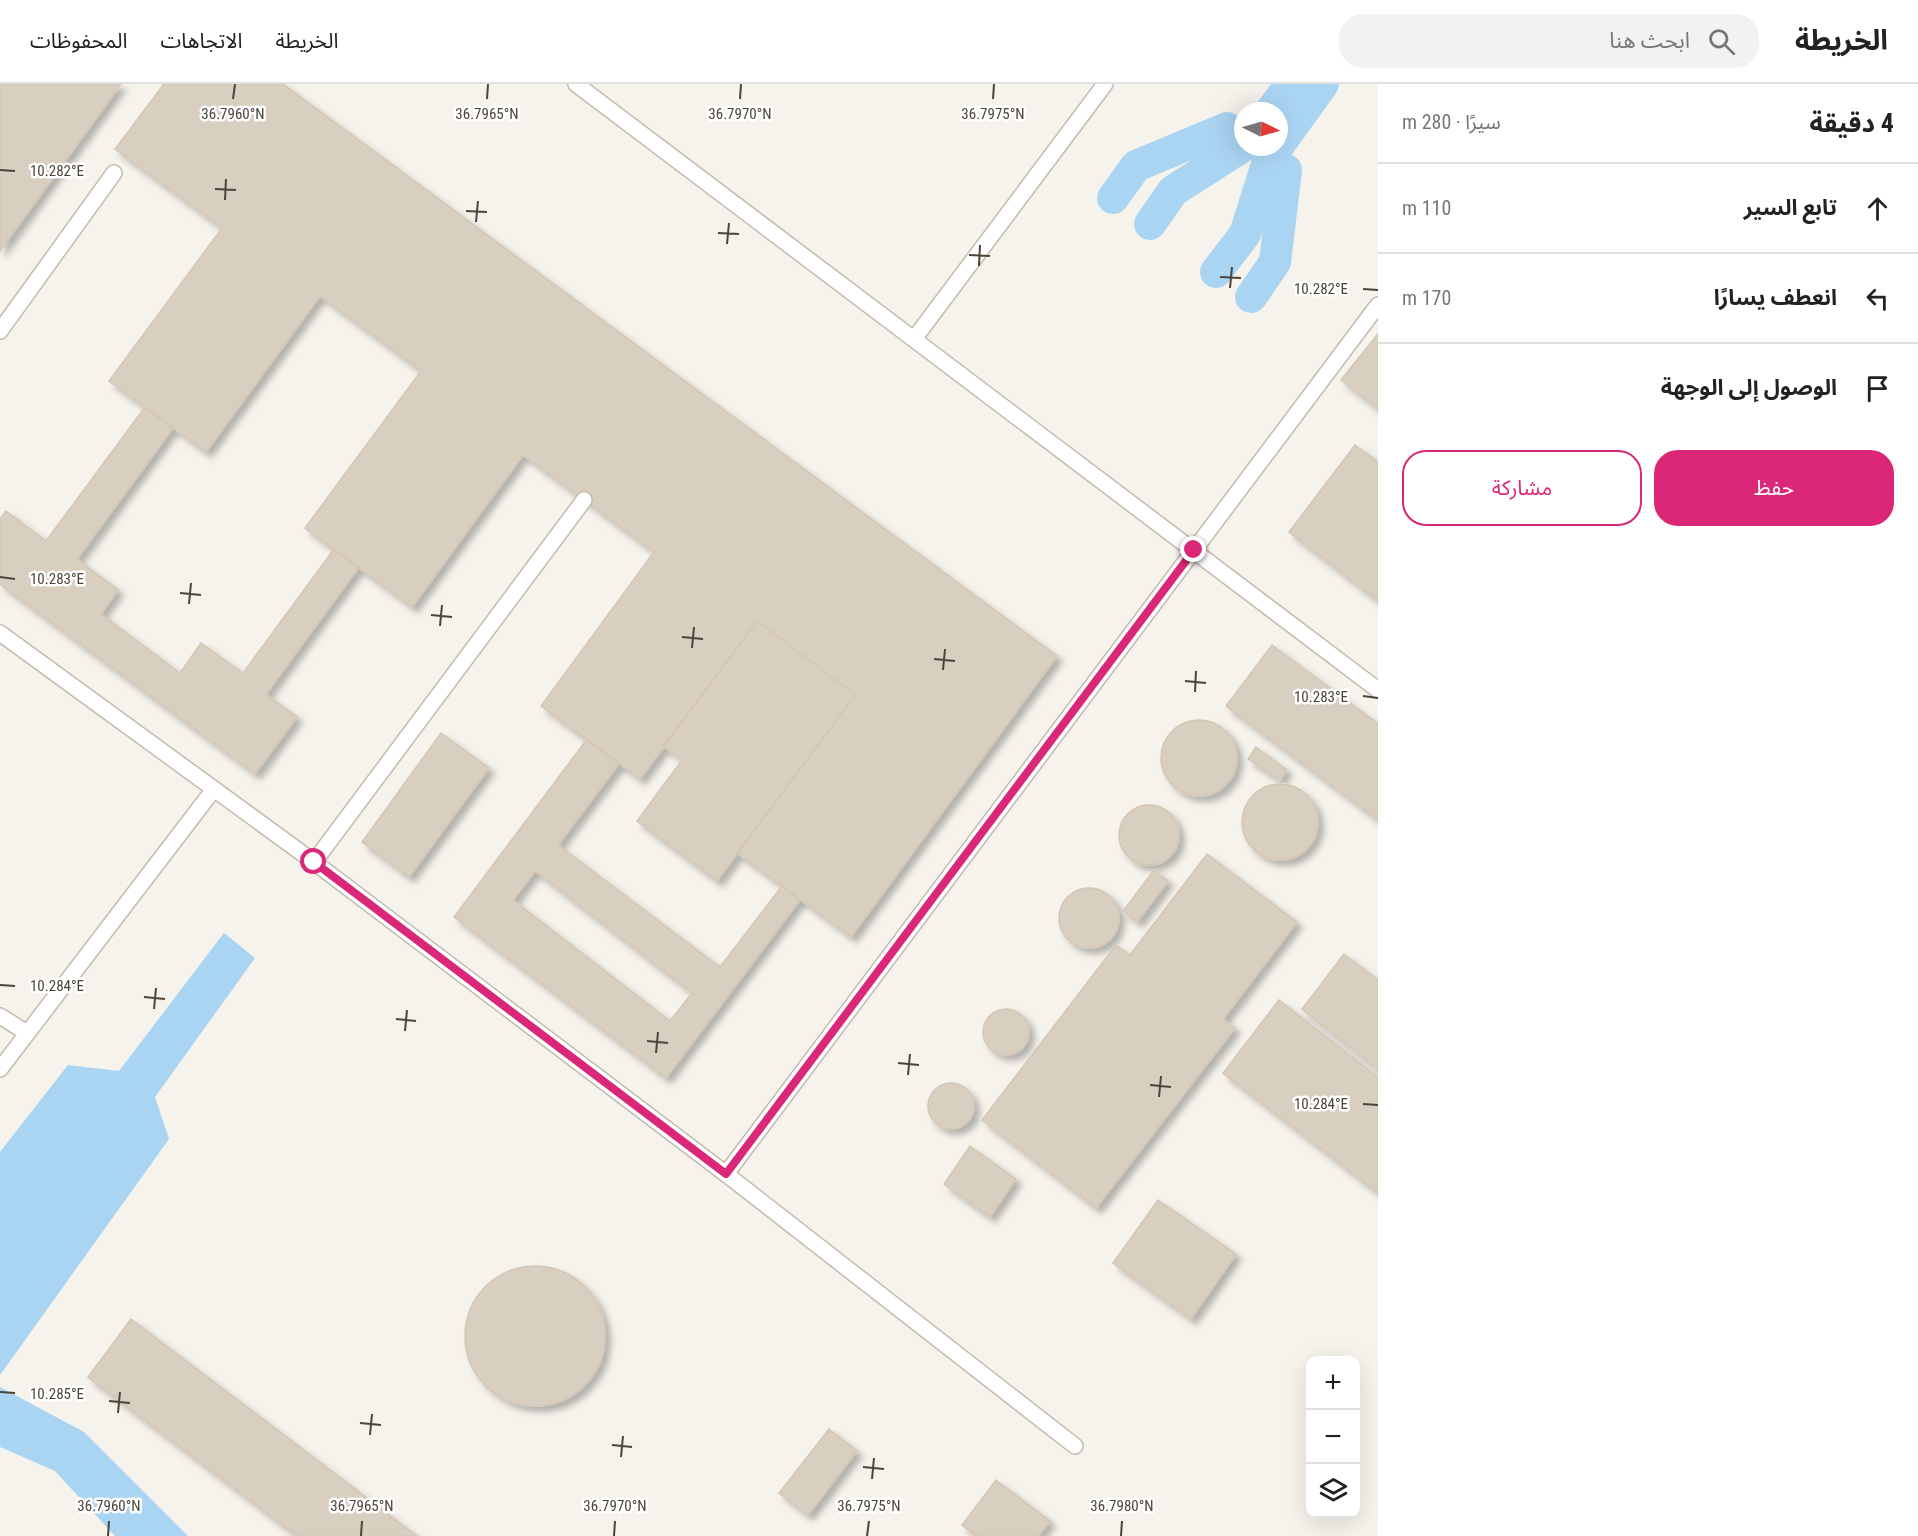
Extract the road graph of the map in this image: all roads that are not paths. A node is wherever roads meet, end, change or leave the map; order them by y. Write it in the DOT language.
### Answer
graph roads {
  1 [pos="576,84"];
  2 [pos="1105,84"];
  3 [pos="114,173"];
  4 [pos="1378,305"];
  5 [pos="0,331"];
  6 [pos="914,339"];
  7 [pos="584,500"];
  8 [pos="1194,550"];
  9 [pos="0,633"];
  10 [pos="1378,690"];
  11 [pos="214,789"];
  12 [pos="314,862"];
  13 [pos="0,1016"];
  14 [pos="27,1033"];
  15 [pos="0,1069"];
  16 [pos="726,1174"];
  17 [pos="1076,1446"];
  1 -- 6 [label="lane"];
  2 -- 6 [label="lane"];
  3 -- 5 [label="lane"];
  4 -- 8 [label="lane"];
  6 -- 8 [label="lane"];
  7 -- 12 [label="lane"];
  8 -- 10 [label="lane"];
  8 -- 16 [label="lane"];
  9 -- 11 [label="lane"];
  11 -- 12 [label="lane"];
  11 -- 14 [label="lane"];
  12 -- 16 [label="lane"];
  13 -- 14 [label="lane"];
  14 -- 15 [label="lane"];
  16 -- 17 [label="lane"];
}
